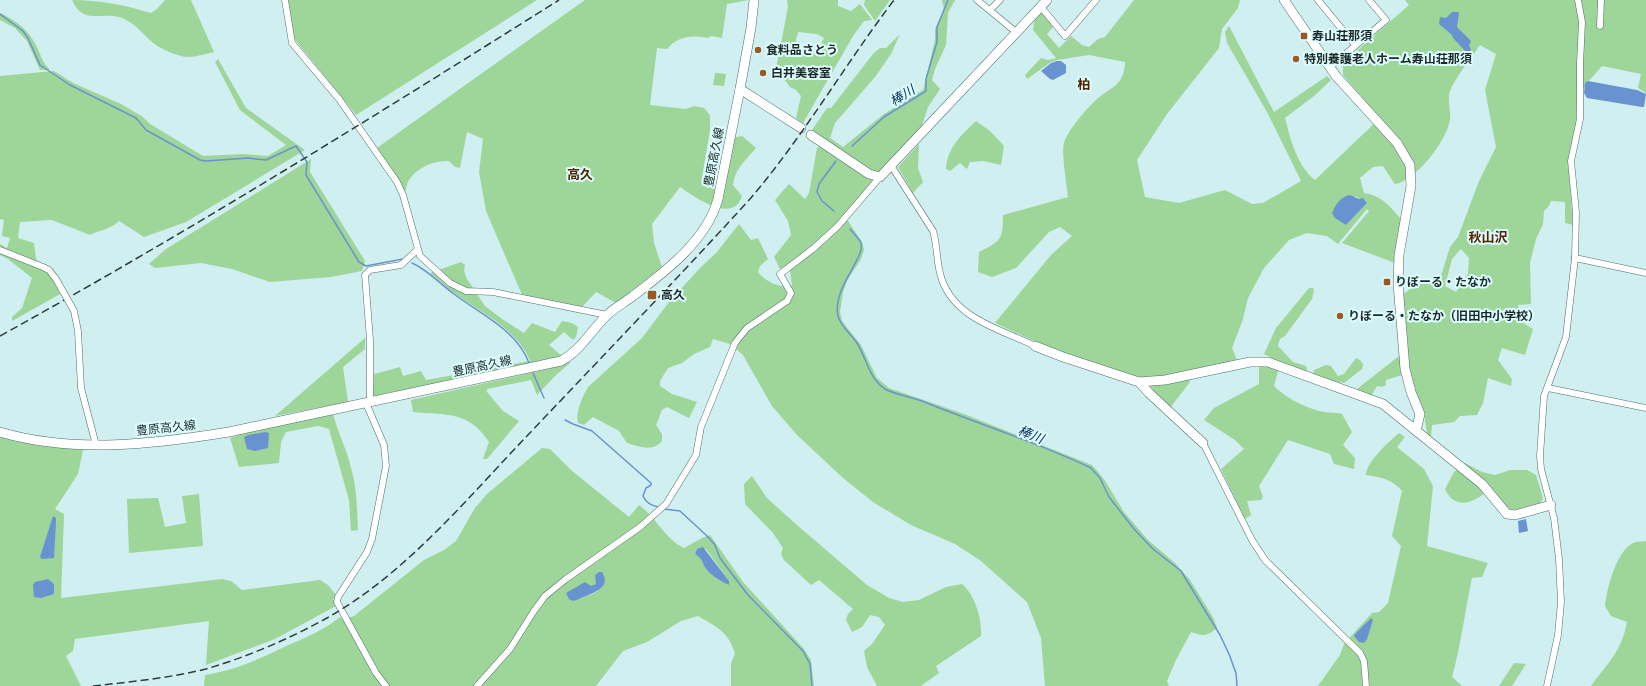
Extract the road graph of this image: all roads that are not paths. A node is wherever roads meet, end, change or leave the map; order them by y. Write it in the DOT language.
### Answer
graph roads {
  1 [pos="285,0"];
  2 [pos="754,0"];
  3 [pos="977,0"];
  4 [pos="1000,0"];
  5 [pos="1096,0"];
  6 [pos="1284,0"];
  7 [pos="1318,0"];
  8 [pos="1369,0"];
  9 [pos="1578,0"];
  10 [pos="1601,0"];
  11 [pos="1044,3"];
  12 [pos="990,10"];
  13 [pos="1600,26"];
  14 [pos="1016,32"];
  15 [pos="1356,45"];
  16 [pos="1330,67"];
  17 [pos="740,88"];
  18 [pos="801,128"];
  19 [pos="811,135"];
  20 [pos="892,167"];
  21 [pos="880,177"];
  22 [pos="0,250"];
  23 [pos="417,250"];
  24 [pos="1576,258"];
  25 [pos="1646,273"];
  26 [pos="607,315"];
  27 [pos="1035,346"];
  28 [pos="1139,382"];
  29 [pos="1548,388"];
  30 [pos="368,403"];
  31 [pos="1646,408"];
  32 [pos="1416,431"];
  33 [pos="0,432"];
  34 [pos="1203,443"];
  35 [pos="96,445"];
  36 [pos="1551,505"];
  37 [pos="386,686"];
  38 [pos="477,686"];
  39 [pos="1366,686"];
  40 [pos="1547,686"];
  1 -- 23 [label="street"];
  2 -- 17 [label="main road, 豊原高久線"];
  3 -- 12 [label="street"];
  4 -- 12 [label="street"];
  5 -- 11 [label="street"];
  6 -- 16 [label="main road"];
  7 -- 15 [label="street"];
  8 -- 15 [label="street"];
  9 -- 24 [label="street"];
  10 -- 13 [label="street"];
  11 -- 14 [label="main road"];
  12 -- 14 [label="street"];
  14 -- 20 [label="main road"];
  15 -- 16 [label="street"];
  16 -- 32 [label="main road"];
  17 -- 18 [label="main road"];
  17 -- 26 [label="main road, 豊原高久線"];
  19 -- 21 [label="main road"];
  20 -- 21 [label="main road"];
  20 -- 27 [label="street"];
  21 -- 38 [label="street"];
  22 -- 35 [label="street, bridge"];
  23 -- 26 [label="street"];
  23 -- 30 [label="street"];
  24 -- 25 [label="street"];
  24 -- 29 [label="street"];
  26 -- 30 [label="main road, 豊原高久線"];
  27 -- 28 [label="main road"];
  28 -- 32 [label="main road"];
  28 -- 34 [label="main road"];
  29 -- 31 [label="street"];
  29 -- 36 [label="street"];
  30 -- 35 [label="main road, 豊原高久線"];
  30 -- 37 [label="street"];
  32 -- 36 [label="main road"];
  33 -- 35 [label="main road, 豊原高久線"];
  34 -- 39 [label="street"];
  36 -- 40 [label="street"];
}
